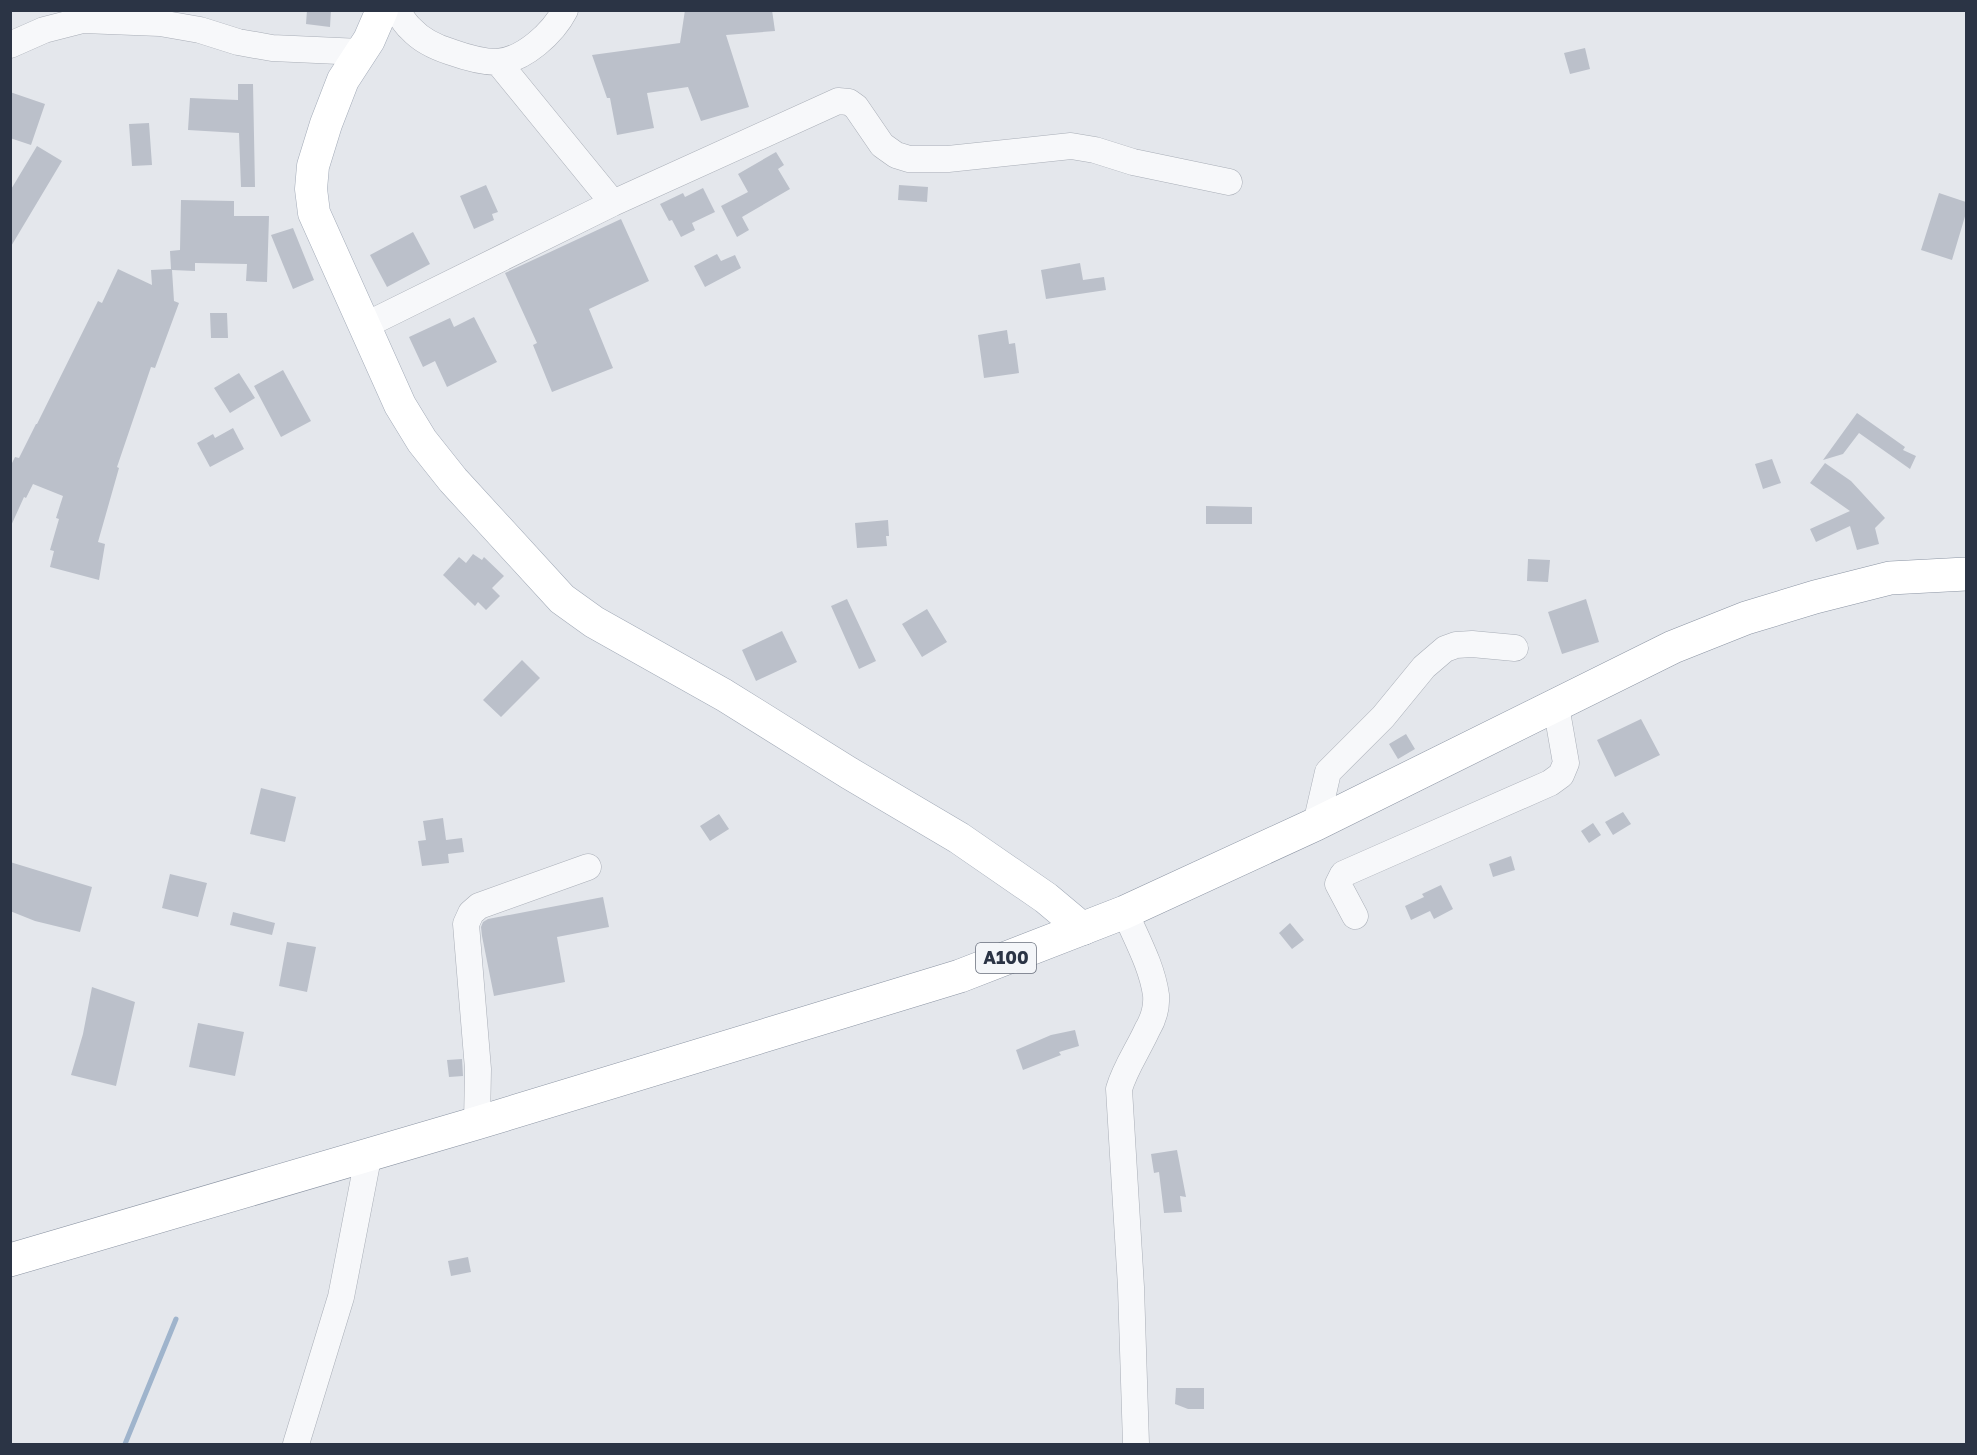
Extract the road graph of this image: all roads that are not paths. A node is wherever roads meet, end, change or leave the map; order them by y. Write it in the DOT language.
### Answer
graph roads {
  1 [pos="382,10"];
  2 [pos="397,10"];
  3 [pos="566,10"];
  4 [pos="10,45"];
  5 [pos="362,52"];
  6 [pos="498,62"];
  7 [pos="1229,182"];
  8 [pos="613,203"];
  9 [pos="364,326"];
  10 [pos="1966,574"];
  11 [pos="1515,648"];
  12 [pos="1556,706"];
  13 [pos="1316,824"];
  14 [pos="588,867"];
  15 [pos="1125,912"];
  16 [pos="1355,916"];
  17 [pos="1083,929"];
  18 [pos="477,1123"];
  19 [pos="369,1153"];
  20 [pos="10,1260"];
  21 [pos="296,1444"];
  22 [pos="1136,1444"];
  1 -- 5 [label="main road"];
  2 -- 6 [label="street"];
  3 -- 6 [label="street"];
  4 -- 5 [label="street"];
  5 -- 9 [label="main road"];
  6 -- 8 [label="street"];
  7 -- 8 [label="street"];
  8 -- 9 [label="street"];
  9 -- 17 [label="main road"];
  10 -- 12 [label="highway, A100"];
  11 -- 13 [label="street"];
  12 -- 13 [label="highway, A100"];
  12 -- 16 [label="street"];
  13 -- 15 [label="highway, A100"];
  14 -- 18 [label="street"];
  15 -- 17 [label="highway, A100"];
  15 -- 22 [label="street"];
  17 -- 18 [label="highway, A100"];
  18 -- 19 [label="highway, A100"];
  19 -- 20 [label="highway, A100"];
  19 -- 21 [label="street"];
}
